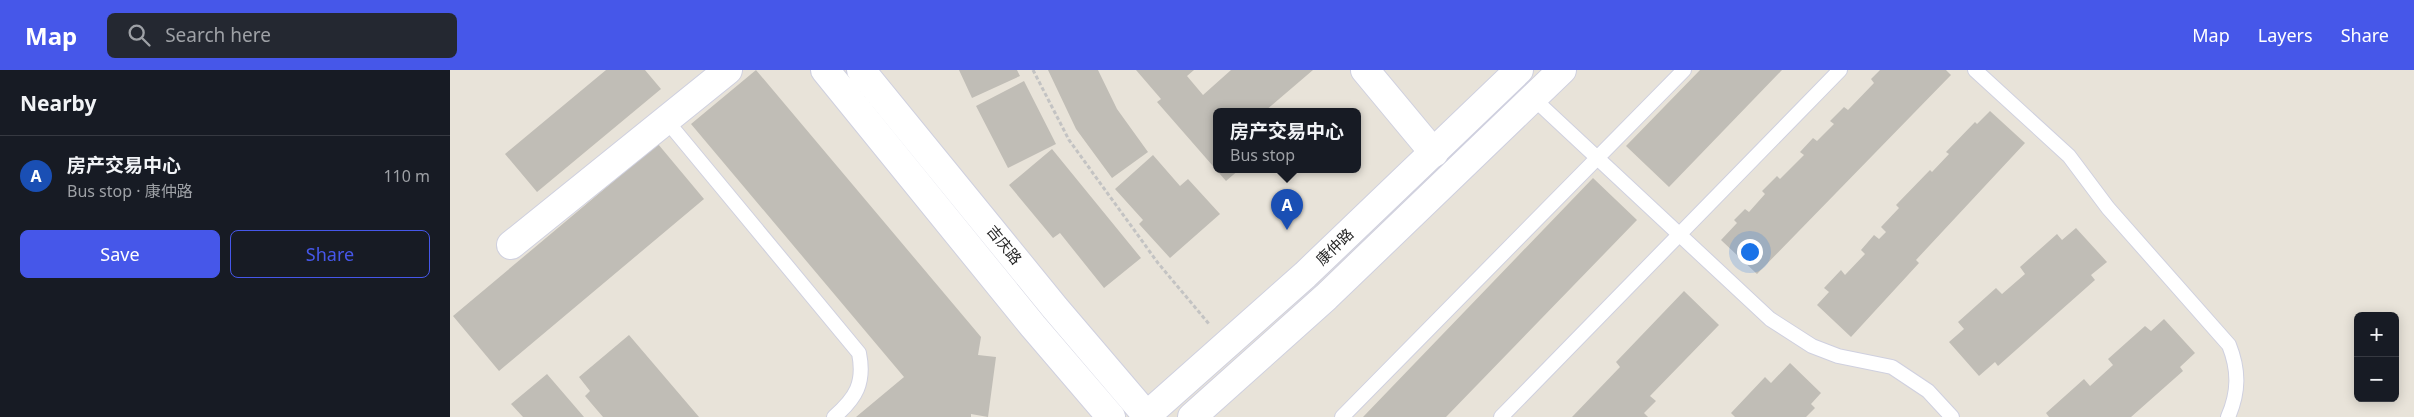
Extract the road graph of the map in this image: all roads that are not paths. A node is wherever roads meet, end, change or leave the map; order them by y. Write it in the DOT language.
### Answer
graph roads {
  1 [pos="728,70"];
  2 [pos="824,70"];
  3 [pos="861,70"];
  4 [pos="1365,70"];
  5 [pos="1518,70"];
  6 [pos="1562,70"];
  7 [pos="1684,70"];
  8 [pos="1840,70"];
  9 [pos="1975,70"];
  10 [pos="1533,98"];
  11 [pos="666,120"];
  12 [pos="1434,153"];
  13 [pos="1597,158"];
  14 [pos="1679,235"];
  15 [pos="511,245"];
  16 [pos="1147,416"];
  17 [pos="834,417"];
  18 [pos="1111,417"];
  19 [pos="1192,417"];
  20 [pos="1342,417"];
  21 [pos="1501,417"];
  22 [pos="1952,417"];
  23 [pos="2228,417"];
  1 -- 11 [label="street"];
  2 -- 18 [label="street, 吉庆路"];
  3 -- 16 [label="street, 吉庆路"];
  4 -- 12 [label="street"];
  5 -- 12 [label="street, 康仲路"];
  6 -- 10 [label="street, 康仲路"];
  7 -- 13 [label="lane"];
  8 -- 14 [label="lane"];
  9 -- 23 [label="lane"];
  10 -- 13 [label="lane"];
  10 -- 19 [label="street, 康仲路"];
  11 -- 15 [label="street"];
  11 -- 17 [label="lane"];
  12 -- 16 [label="street, 康仲路"];
  13 -- 14 [label="lane"];
  13 -- 20 [label="lane"];
  14 -- 21 [label="lane"];
  14 -- 22 [label="lane"];
}
